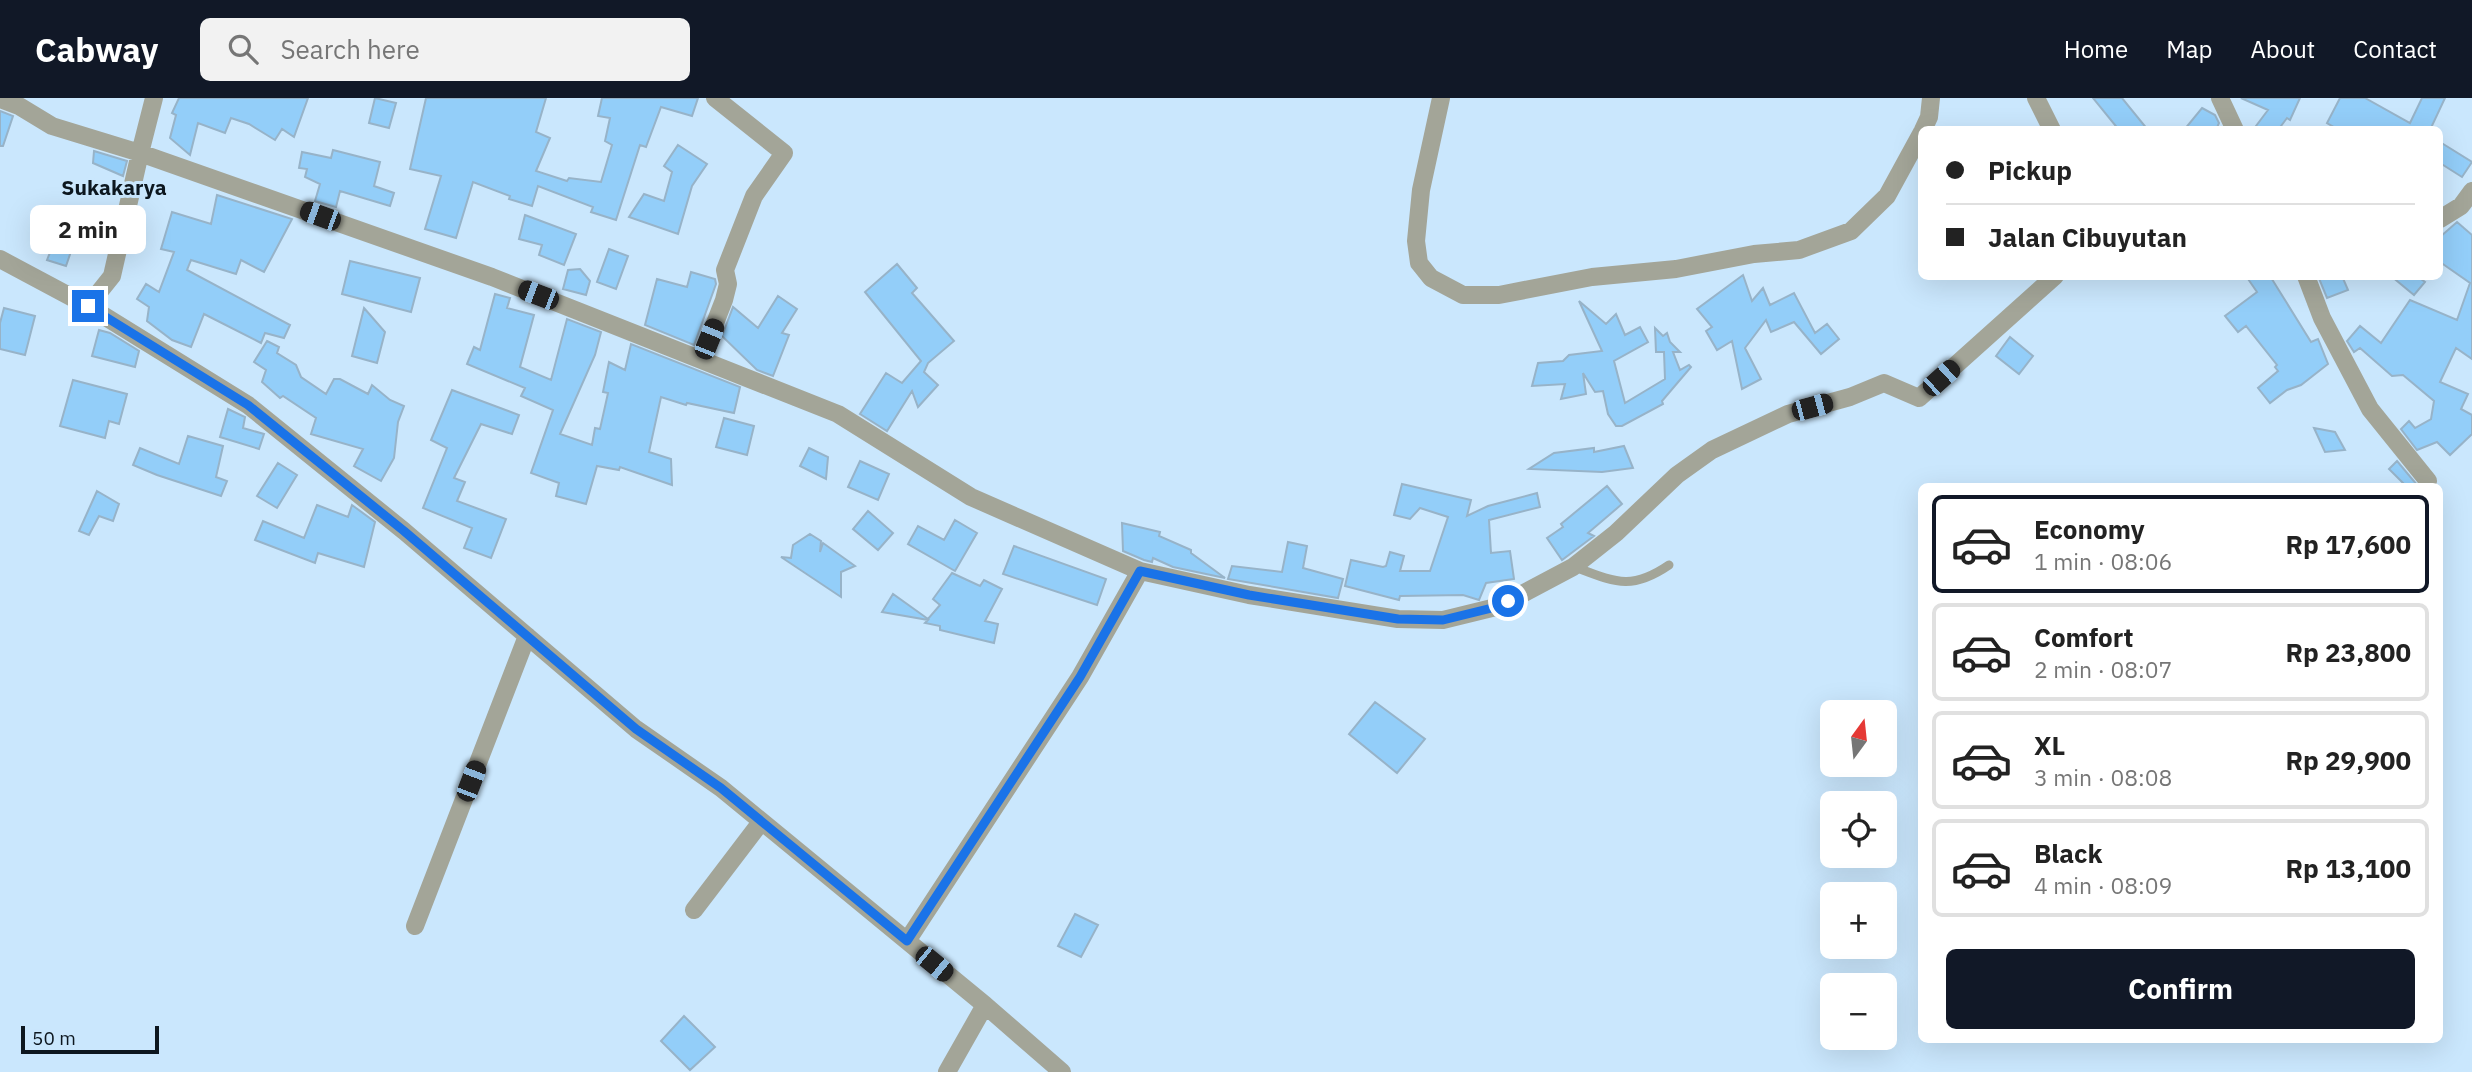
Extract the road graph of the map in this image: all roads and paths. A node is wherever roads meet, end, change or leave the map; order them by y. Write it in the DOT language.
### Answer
graph roads {
  1 [pos="154,98"];
  2 [pos="715,98"];
  3 [pos="1441,98"];
  4 [pos="1931,98"];
  5 [pos="2036,98"];
  6 [pos="2220,98"];
  7 [pos="0,99"];
  8 [pos="1924,126"];
  9 [pos="2050,126"];
  10 [pos="2233,126"];
  11 [pos="1918,138"];
  12 [pos="140,153"];
  13 [pos="2472,191"];
  14 [pos="2443,217"];
  15 [pos="0,259"];
  16 [pos="2050,280"];
  17 [pos="2308,280"];
  18 [pos="88,306"];
  19 [pos="701,359"];
  20 [pos="2428,481"];
  21 [pos="1669,565"];
  22 [pos="1573,567"];
  23 [pos="1140,571"];
  24 [pos="527,636"];
  25 [pos="761,822"];
  26 [pos="694,909"];
  27 [pos="415,926"];
  28 [pos="907,941"];
  29 [pos="985,1005"];
  30 [pos="947,1072"];
  31 [pos="1062,1072"];
  1 -- 12 [label="street"];
  2 -- 19 [label="street"];
  3 -- 11 [label="street"];
  4 -- 8 [label="street"];
  5 -- 9 [label="street"];
  6 -- 10 [label="street"];
  7 -- 12 [label="street"];
  12 -- 18 [label="street"];
  12 -- 19 [label="street"];
  13 -- 14 [label="street"];
  15 -- 18 [label="street"];
  16 -- 22 [label="street"];
  17 -- 20 [label="street"];
  18 -- 24 [label="street"];
  19 -- 23 [label="street"];
  21 -- 22 [label="lane"];
  22 -- 23 [label="street"];
  23 -- 28 [label="street"];
  24 -- 25 [label="street"];
  24 -- 27 [label="street"];
  25 -- 26 [label="street"];
  25 -- 28 [label="street"];
  28 -- 29 [label="street"];
  29 -- 30 [label="street"];
  29 -- 31 [label="street"];
}
